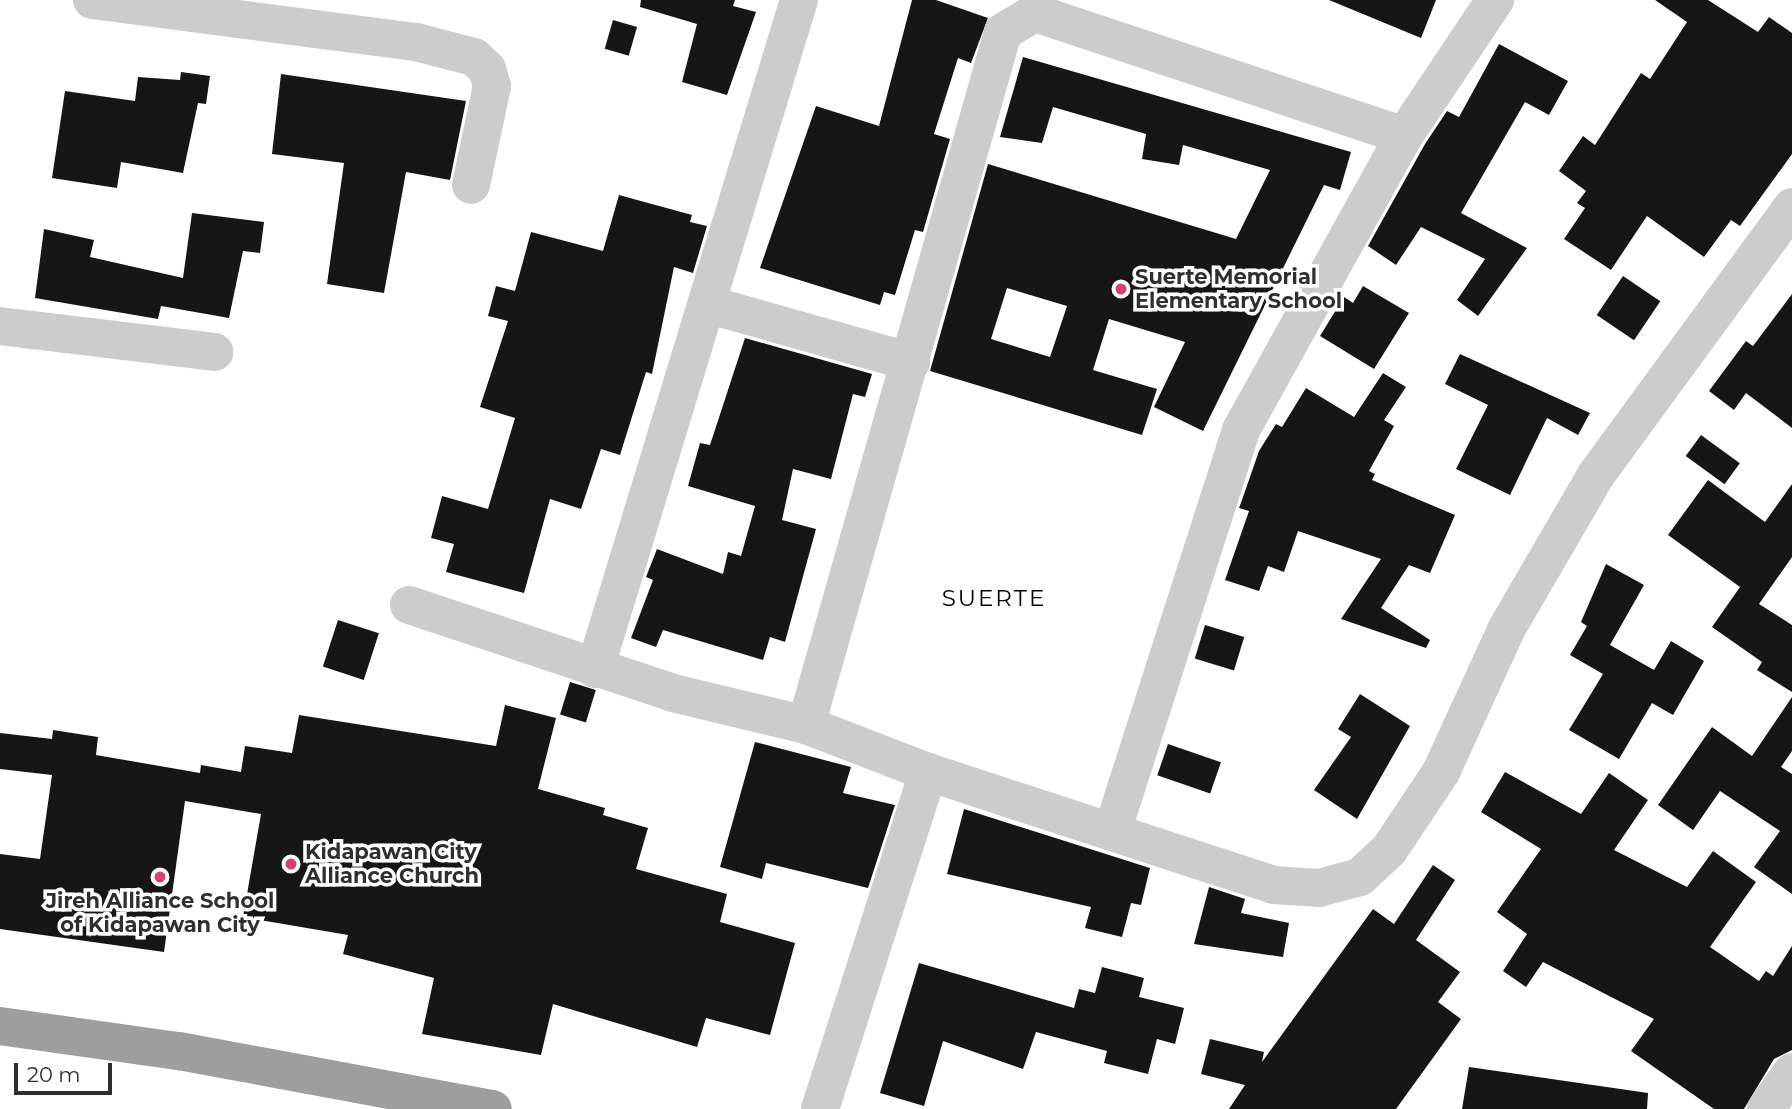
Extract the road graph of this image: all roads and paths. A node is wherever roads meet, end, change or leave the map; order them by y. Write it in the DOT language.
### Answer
graph roads {
  1 [pos="92,0"];
  2 [pos="799,0"];
  3 [pos="1495,0"];
  4 [pos="1404,136"];
  5 [pos="471,185"];
  6 [pos="1792,207"];
  7 [pos="710,305"];
  8 [pos="0,326"];
  9 [pos="214,352"];
  10 [pos="911,362"];
  11 [pos="410,605"];
  12 [pos="595,669"];
  13 [pos="806,725"];
  14 [pos="928,772"];
  15 [pos="1112,832"];
  16 [pos="0,1027"];
  17 [pos="1792,1072"];
  18 [pos="493,1109"];
  19 [pos="820,1109"];
  20 [pos="1766,1109"];
  1 -- 5 [label="street"];
  2 -- 7 [label="street"];
  3 -- 4 [label="street"];
  4 -- 10 [label="street"];
  4 -- 15 [label="street"];
  6 -- 15 [label="street"];
  7 -- 10 [label="street"];
  7 -- 12 [label="street"];
  8 -- 9 [label="street"];
  10 -- 13 [label="street"];
  11 -- 12 [label="street"];
  12 -- 13 [label="street"];
  13 -- 14 [label="street"];
  14 -- 15 [label="street"];
  14 -- 19 [label="street"];
  16 -- 18 [label="highway"];
  17 -- 20 [label="street"];
}
